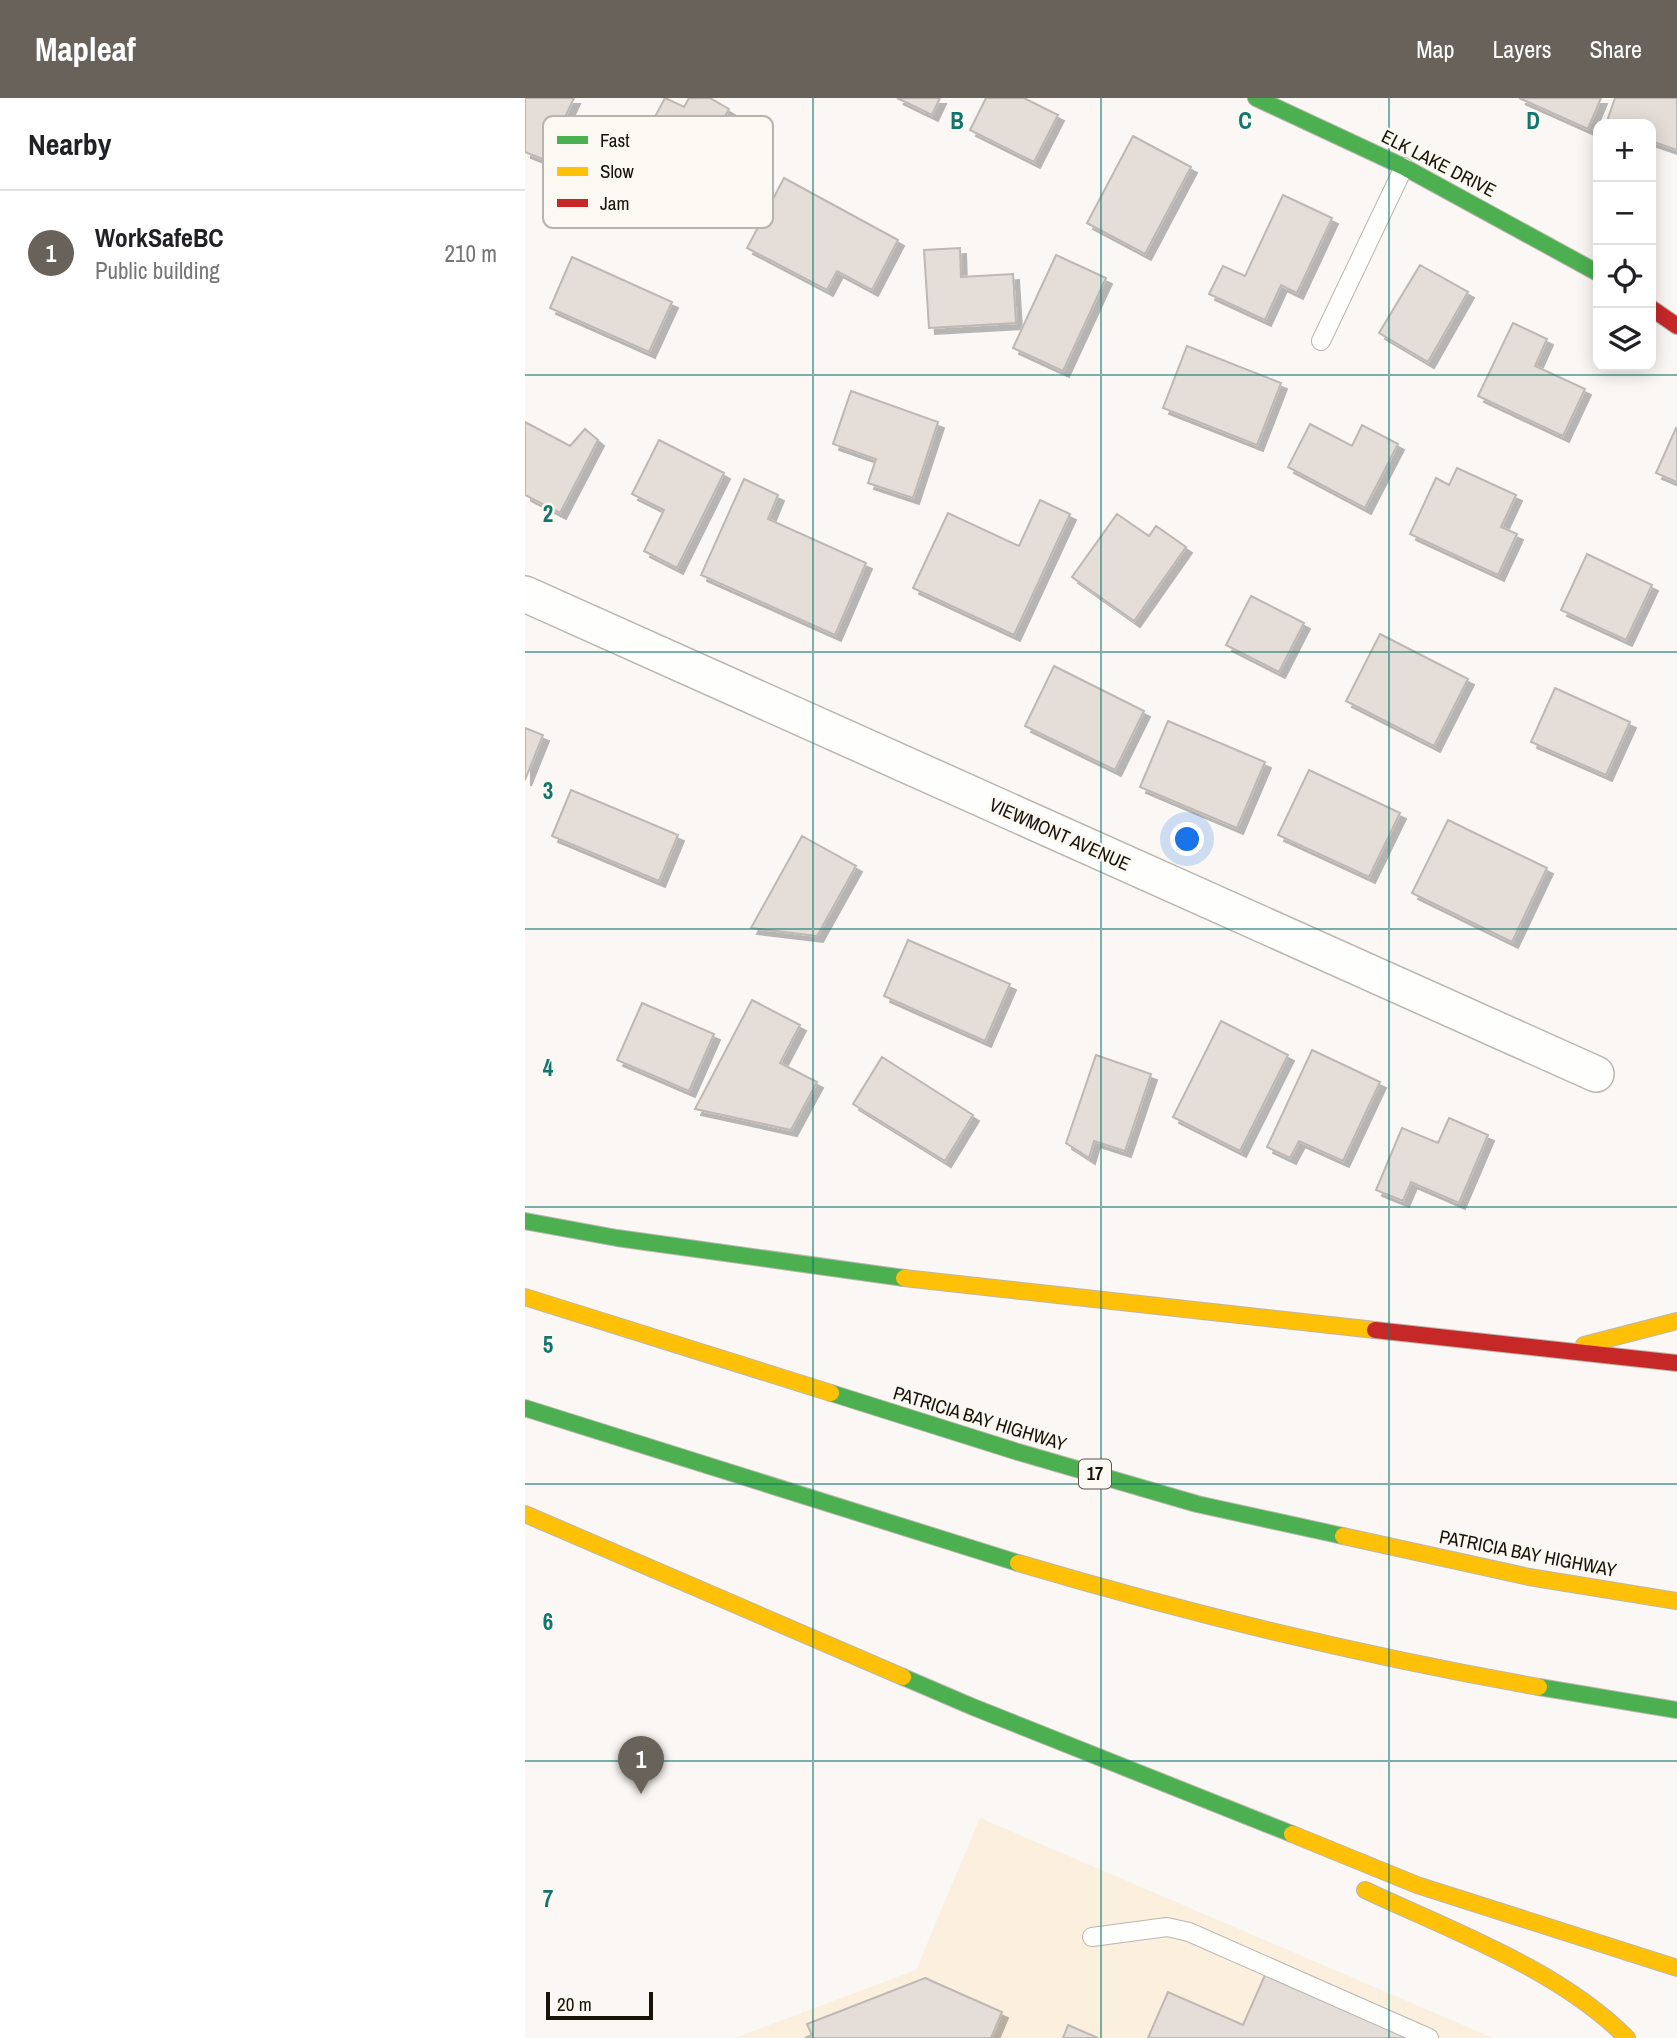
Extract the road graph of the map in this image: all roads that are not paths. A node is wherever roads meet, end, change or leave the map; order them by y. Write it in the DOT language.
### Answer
graph roads {
  1 [pos="1276,102"];
  2 [pos="1404,167"];
  3 [pos="1593,270"];
  4 [pos="1656,311"];
  5 [pos="1677,326"];
  6 [pos="1321,341"];
  7 [pos="525,594"];
  8 [pos="1596,1074"];
  9 [pos="525,1220"];
  10 [pos="525,1297"];
  11 [pos="1677,1321"];
  12 [pos="1560,1351"];
  13 [pos="1677,1363"];
  14 [pos="525,1408"];
  15 [pos="525,1514"];
  16 [pos="1677,1601"];
  17 [pos="973,1707"];
  18 [pos="1677,1710"];
  19 [pos="1086,1769"];
  20 [pos="1355,1886"];
  21 [pos="1092,1937"];
  22 [pos="1677,1968"];
  23 [pos="1429,2038"];
  24 [pos="1627,2038"];
  1 -- 2 [label="main road, ELK LAKE DRIVE"];
  2 -- 3 [label="main road, ELK LAKE DRIVE"];
  2 -- 6 [label="lane"];
  4 -- 5 [label="main road"];
  7 -- 8 [label="street, VIEWMONT AVENUE"];
  9 -- 12 [label="main road"];
  10 -- 16 [label="main road, PATRICIA BAY HIGHWAY / 17"];
  11 -- 12 [label="main road"];
  12 -- 13 [label="main road"];
  14 -- 18 [label="main road"];
  15 -- 17 [label="main road"];
  17 -- 19 [label="main road"];
  17 -- 22 [label="main road"];
  20 -- 24 [label="main road"];
  21 -- 23 [label="lane"];
}
